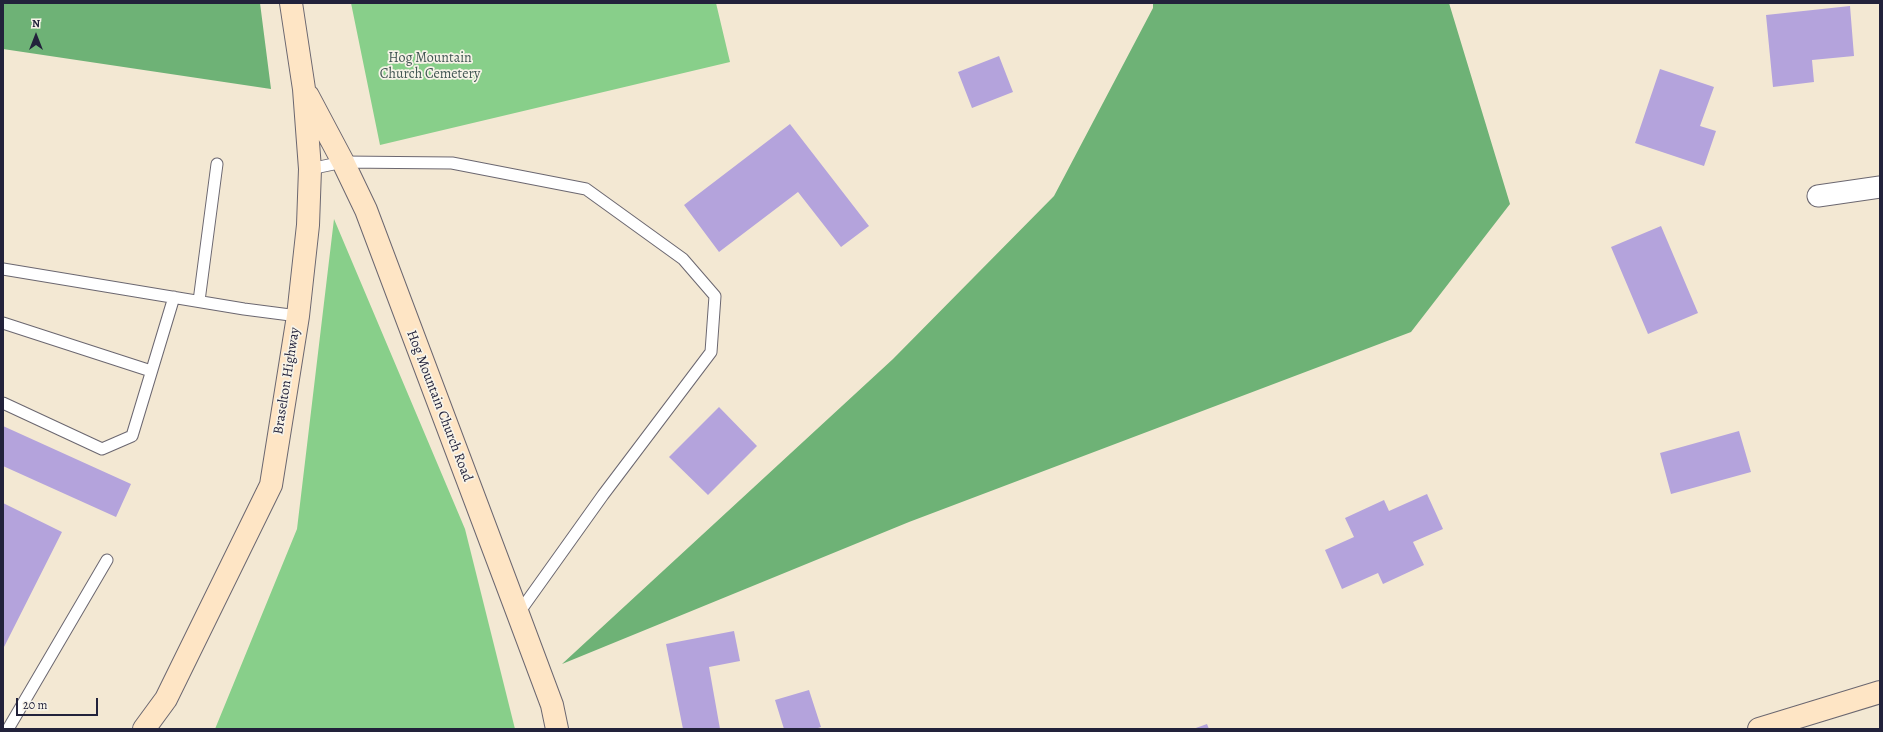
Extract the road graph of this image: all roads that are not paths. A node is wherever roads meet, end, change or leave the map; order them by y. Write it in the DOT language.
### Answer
graph roads {
  1 [pos="291,3"];
  2 [pos="304,89"];
  3 [pos="343,162"];
  4 [pos="217,164"];
  5 [pos="310,169"];
  6 [pos="1880,187"];
  7 [pos="1818,196"];
  8 [pos="3,269"];
  9 [pos="174,297"];
  10 [pos="198,302"];
  11 [pos="298,316"];
  12 [pos="3,323"];
  13 [pos="151,371"];
  14 [pos="3,403"];
  15 [pos="107,560"];
  16 [pos="518,614"];
  17 [pos="1880,692"];
  18 [pos="8,729"];
  19 [pos="144,729"];
  20 [pos="557,729"];
  21 [pos="1759,729"];
  1 -- 2 [label="street, Braselton Highway"];
  2 -- 3 [label="street, Hog Mountain Church Road"];
  2 -- 5 [label="street, Braselton Highway"];
  3 -- 5 [label="lane"];
  3 -- 16 [label="street, Hog Mountain Church Road"];
  3 -- 16 [label="lane"];
  4 -- 10 [label="lane"];
  5 -- 11 [label="street, Braselton Highway"];
  6 -- 7 [label="street"];
  8 -- 9 [label="lane"];
  9 -- 10 [label="lane"];
  9 -- 13 [label="lane"];
  10 -- 11 [label="lane"];
  11 -- 19 [label="street, Braselton Highway"];
  12 -- 13 [label="lane"];
  13 -- 14 [label="lane"];
  15 -- 18 [label="lane"];
  16 -- 20 [label="street, Hog Mountain Church Road"];
  17 -- 21 [label="street"];
}
